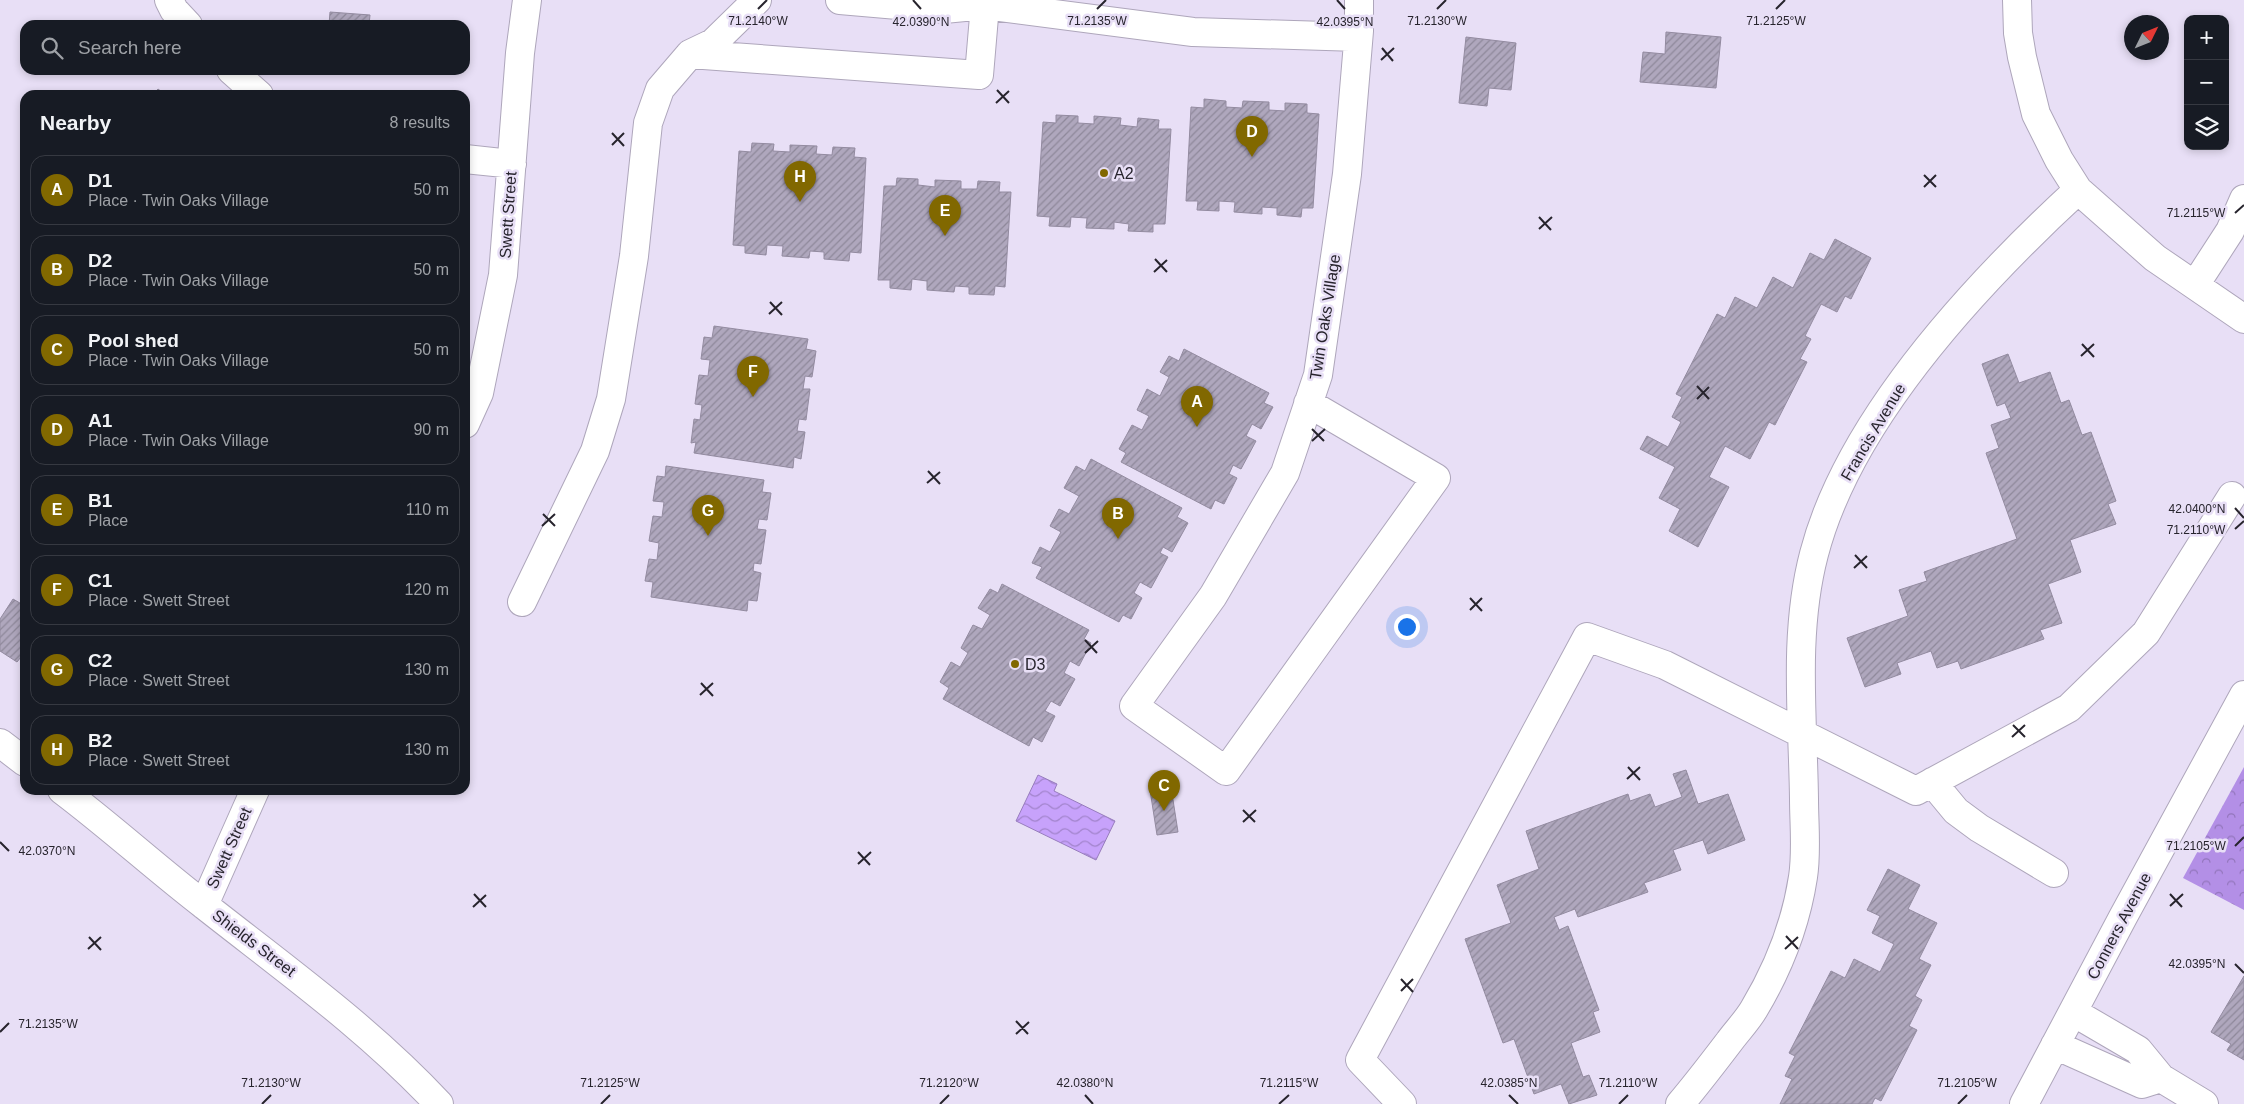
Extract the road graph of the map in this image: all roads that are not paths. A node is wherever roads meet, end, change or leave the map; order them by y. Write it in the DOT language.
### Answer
graph roads {
  1 [pos="169,0"];
  2 [pos="527,0"];
  3 [pos="757,0"];
  4 [pos="840,0"];
  5 [pos="1359,0"];
  6 [pos="2017,0"];
  7 [pos="985,5"];
  8 [pos="183,20"];
  9 [pos="1358,37"];
  10 [pos="690,54"];
  11 [pos="237,75"];
  12 [pos="253,90"];
  13 [pos="470,160"];
  14 [pos="512,164"];
  15 [pos="2078,190"];
  16 [pos="2244,200"];
  17 [pos="2195,285"];
  18 [pos="2244,319"];
  19 [pos="1308,403"];
  20 [pos="470,413"];
  21 [pos="2232,496"];
  22 [pos="522,602"];
  23 [pos="2244,695"];
  24 [pos="1803,735"];
  25 [pos="0,743"];
  26 [pos="20,758"];
  27 [pos="1932,782"];
  28 [pos="68,795"];
  29 [pos="253,795"];
  30 [pos="2054,873"];
  31 [pos="204,905"];
  32 [pos="2073,1012"];
  33 [pos="2055,1045"];
  34 [pos="2162,1078"];
  35 [pos="439,1104"];
  36 [pos="1402,1104"];
  37 [pos="1680,1104"];
  38 [pos="2024,1104"];
  39 [pos="2204,1104"];
  1 -- 8 [label="street"];
  2 -- 14 [label="street, Swett Street"];
  3 -- 10 [label="street"];
  4 -- 7 [label="street"];
  5 -- 9 [label="street, Twin Oaks Village"];
  6 -- 15 [label="street"];
  7 -- 9 [label="street"];
  7 -- 10 [label="street"];
  9 -- 19 [label="street, Twin Oaks Village"];
  10 -- 22 [label="street"];
  11 -- 12 [label="street"];
  13 -- 14 [label="street"];
  14 -- 20 [label="street, Swett Street"];
  15 -- 17 [label="street"];
  15 -- 24 [label="street, Francis Avenue"];
  16 -- 17 [label="street"];
  17 -- 18 [label="street"];
  19 -- 19 [label="street, Twin Oaks Village"];
  21 -- 27 [label="street"];
  23 -- 32 [label="street, Conners Avenue"];
  24 -- 27 [label="street"];
  24 -- 36 [label="street"];
  24 -- 37 [label="street"];
  25 -- 26 [label="street"];
  27 -- 30 [label="street"];
  28 -- 31 [label="street, Shields Street"];
  29 -- 31 [label="street, Swett Street"];
  31 -- 35 [label="street, Shields Street"];
  32 -- 33 [label="street, Conners Avenue"];
  32 -- 34 [label="street"];
  33 -- 34 [label="street"];
  33 -- 38 [label="street, Conners Avenue"];
  34 -- 39 [label="street"];
}
